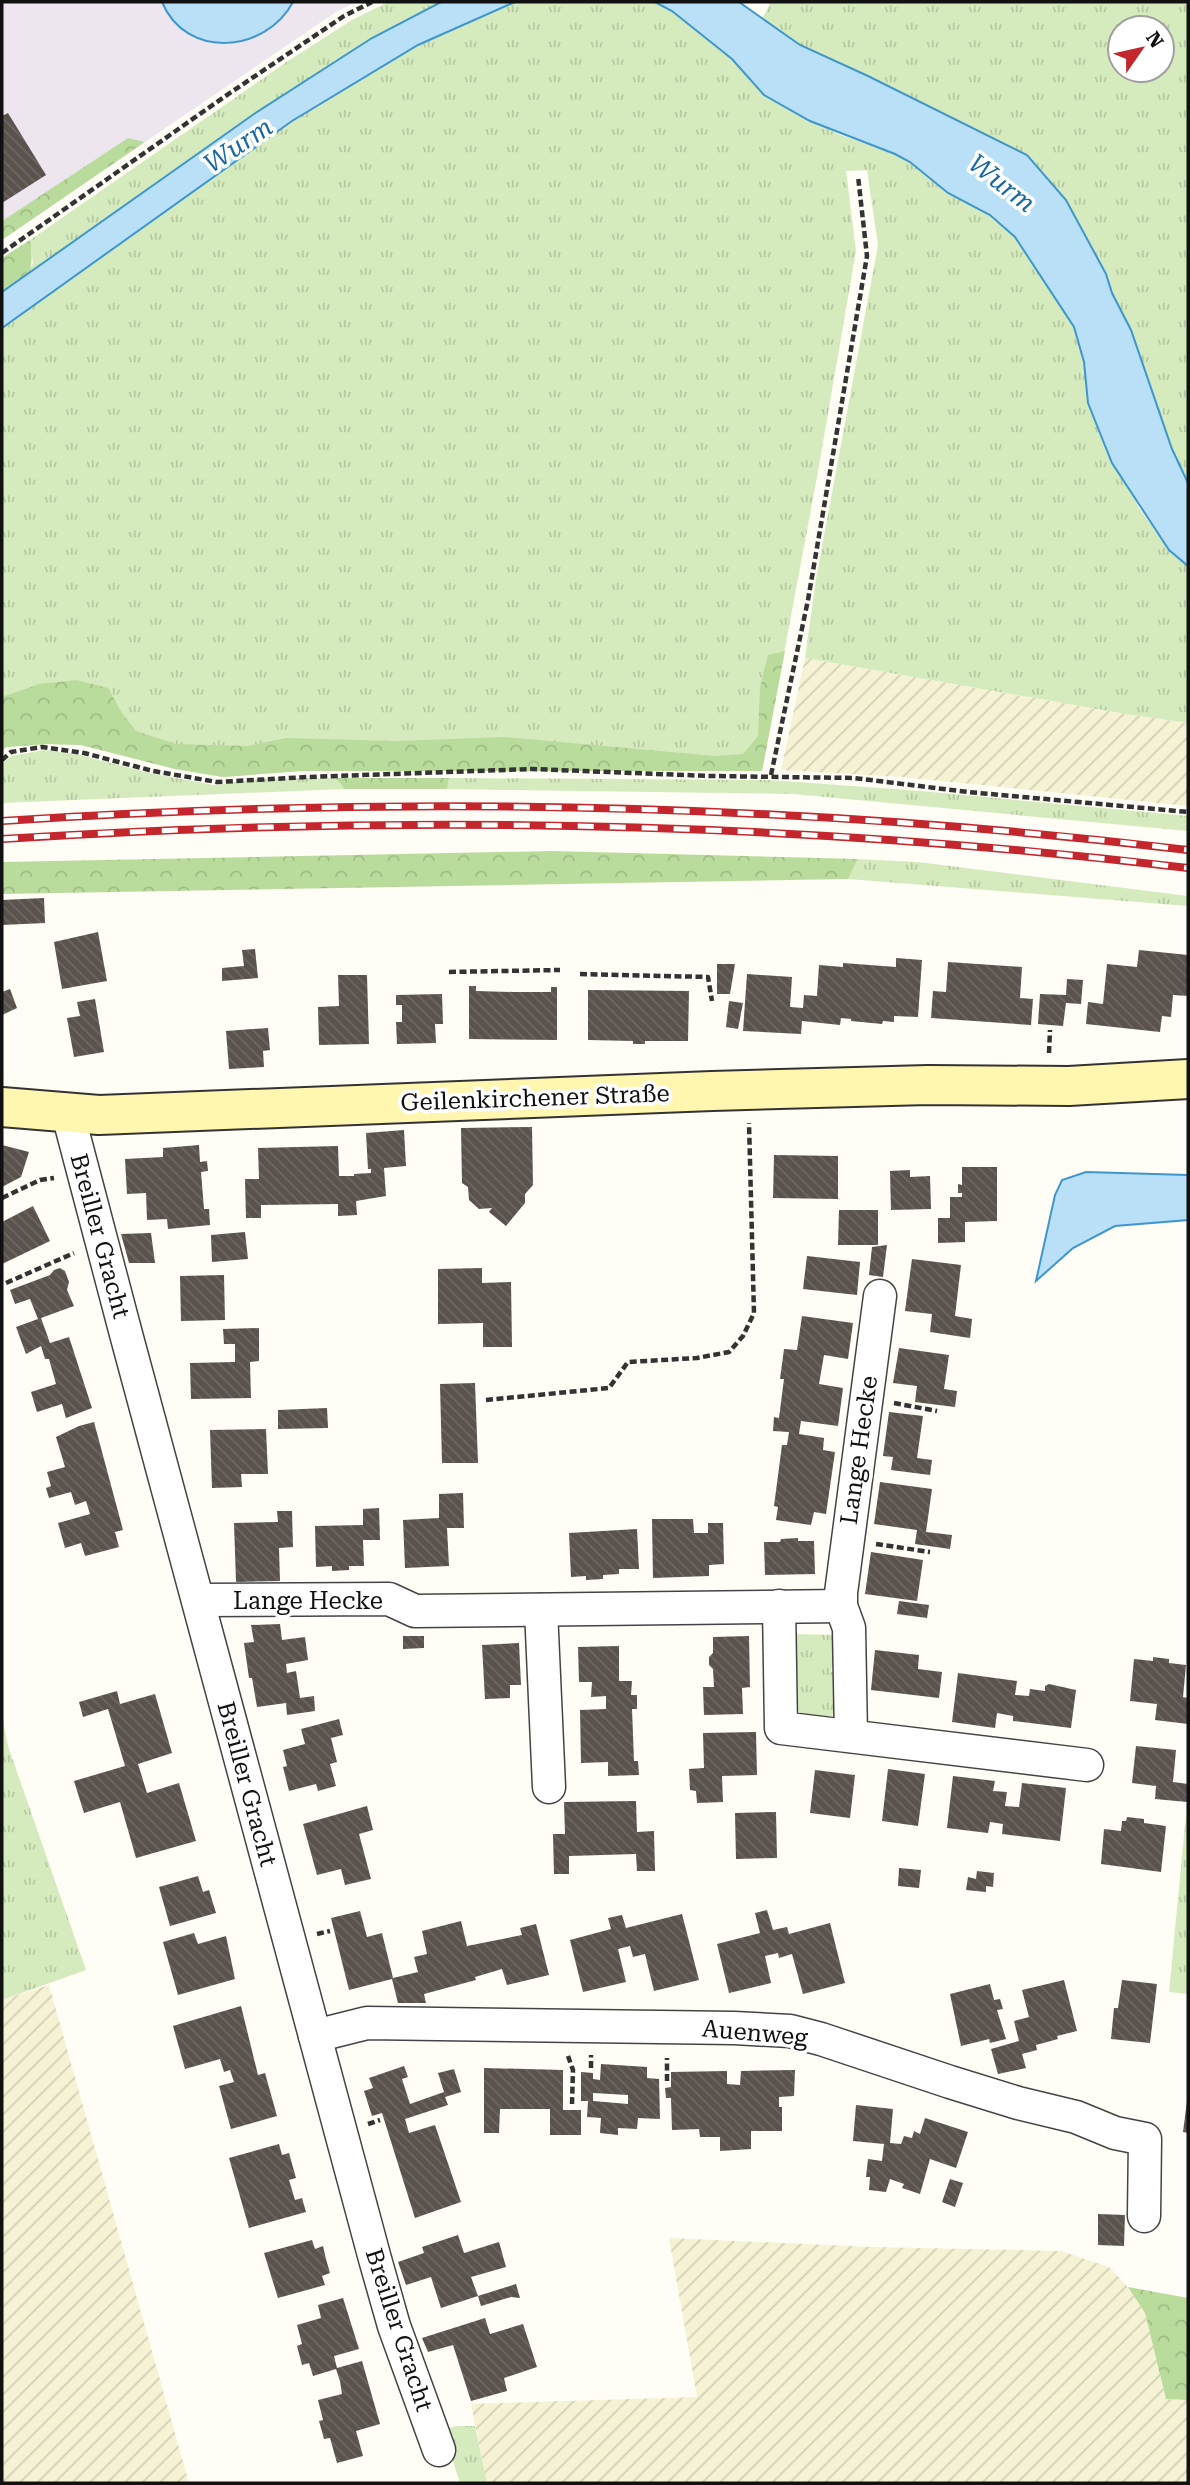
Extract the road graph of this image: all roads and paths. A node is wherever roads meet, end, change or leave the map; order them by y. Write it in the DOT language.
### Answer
graph roads {
  1 [pos="372,2"];
  2 [pos="858,176"];
  3 [pos="2,253"];
  4 [pos="2,760"];
  5 [pos="771,775"];
  6 [pos="1188,812"];
  7 [pos="560,970"];
  8 [pos="449,972"];
  9 [pos="580,974"];
  10 [pos="712,1001"];
  11 [pos="1188,1079"];
  12 [pos="748,1090"];
  13 [pos="2,1107"];
  14 [pos="68,1114"];
  15 [pos="83,1174"];
  16 [pos="2,1198"];
  17 [pos="103,1249"];
  18 [pos="6,1283"];
  19 [pos="880,1296"];
  20 [pos="866,1398"];
  21 [pos="486,1400"];
  22 [pos="937,1411"];
  23 [pos="847,1540"];
  24 [pos="930,1552"];
  25 [pos="198,1601"];
  26 [pos="779,1606"];
  27 [pos="841,1606"];
  28 [pos="541,1610"];
  29 [pos="851,1736"];
  30 [pos="1087,1765"];
  31 [pos="549,1787"];
  32 [pos="564,2026"];
  33 [pos="315,2036"];
  34 [pos="572,2104"];
  35 [pos="1144,2216"];
  36 [pos="439,2450"];
  1 -- 3 [label="path"];
  2 -- 5 [label="path"];
  4 -- 5 [label="path"];
  5 -- 6 [label="path"];
  7 -- 8 [label="path"];
  9 -- 10 [label="path"];
  11 -- 12 [label="main road, Geilenkirchener Straße"];
  12 -- 14 [label="main road, Geilenkirchener Straße"];
  12 -- 21 [label="path"];
  13 -- 14 [label="main road, Geilenkirchener Straße"];
  14 -- 15 [label="street, Breiller Gracht"];
  15 -- 16 [label="path"];
  15 -- 17 [label="street, Breiller Gracht"];
  17 -- 18 [label="path"];
  17 -- 25 [label="street, Breiller Gracht"];
  19 -- 20 [label="street, Lange Hecke"];
  20 -- 22 [label="path"];
  20 -- 23 [label="street, Lange Hecke"];
  23 -- 24 [label="path"];
  23 -- 27 [label="street, Lange Hecke"];
  25 -- 28 [label="street, Lange Hecke"];
  25 -- 33 [label="street, Breiller Gracht"];
  26 -- 27 [label="street, Lange Hecke"];
  26 -- 28 [label="street, Lange Hecke"];
  26 -- 29 [label="street"];
  27 -- 29 [label="street, Lange Hecke"];
  28 -- 31 [label="street"];
  29 -- 30 [label="street"];
  32 -- 33 [label="street, Auenweg"];
  32 -- 34 [label="path"];
  32 -- 35 [label="street, Auenweg"];
  33 -- 36 [label="street, Breiller Gracht"];
}
